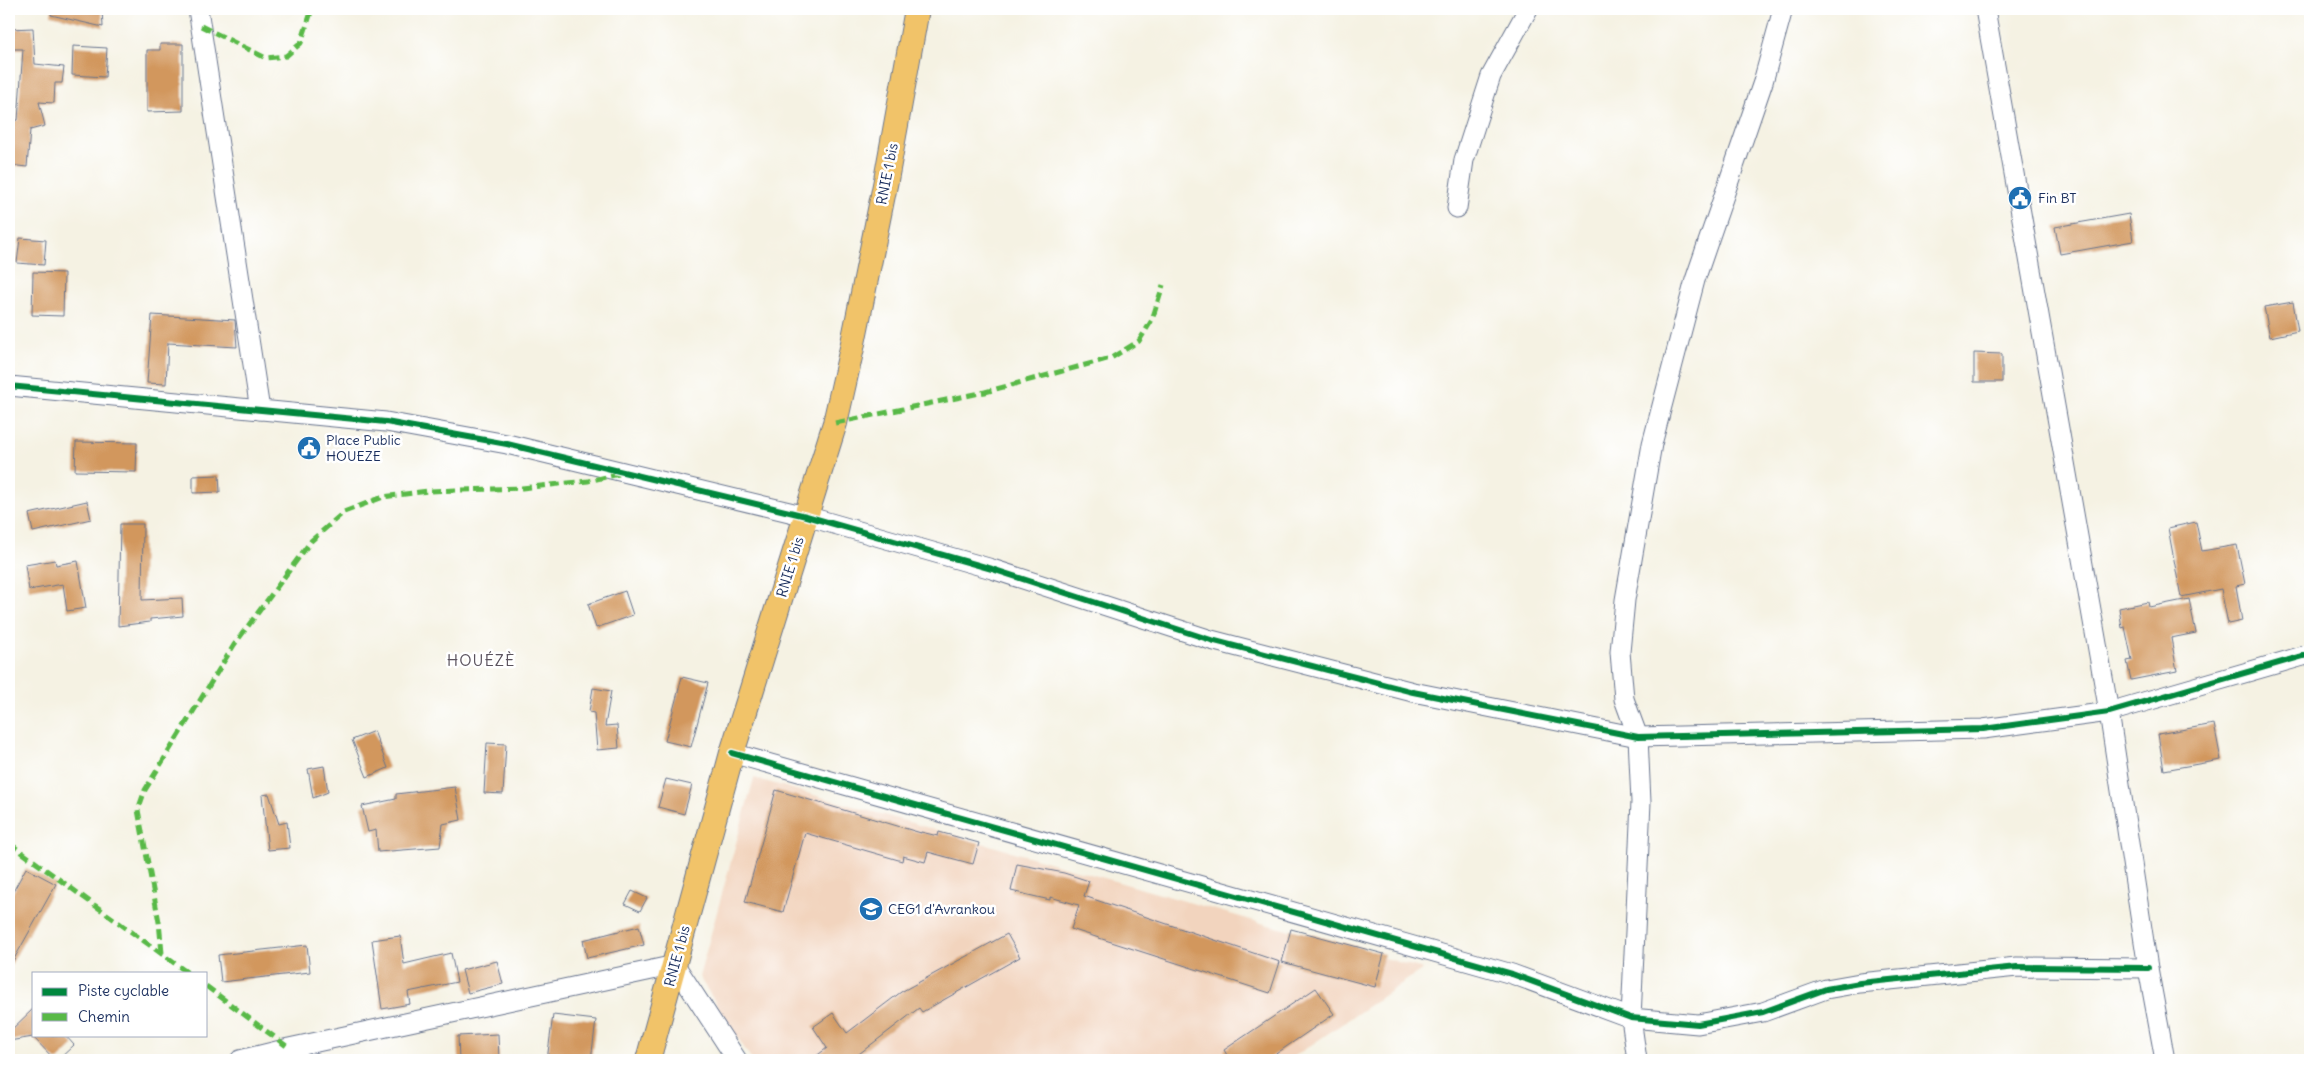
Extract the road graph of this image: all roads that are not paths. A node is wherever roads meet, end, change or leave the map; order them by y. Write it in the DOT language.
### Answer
graph roads {
  1 [pos="198,9"];
  2 [pos="917,9"];
  3 [pos="1528,9"];
  4 [pos="1783,9"];
  5 [pos="1985,9"];
  6 [pos="1457,208"];
  7 [pos="9,386"];
  8 [pos="260,410"];
  9 [pos="806,516"];
  10 [pos="2310,654"];
  11 [pos="2109,712"];
  12 [pos="1638,737"];
  13 [pos="732,752"];
  14 [pos="675,964"];
  15 [pos="2148,968"];
  16 [pos="1631,1018"];
  17 [pos="240,1060"];
  18 [pos="648,1060"];
  19 [pos="737,1060"];
  20 [pos="1637,1060"];
  21 [pos="2165,1060"];
  1 -- 8 [label="street"];
  2 -- 9 [label="main road, RNIE 1 bis"];
  3 -- 6 [label="street"];
  4 -- 12 [label="street"];
  5 -- 11 [label="street"];
  7 -- 8 [label="street"];
  8 -- 9 [label="street"];
  9 -- 12 [label="street"];
  9 -- 13 [label="main road, RNIE 1 bis"];
  10 -- 11 [label="street"];
  11 -- 12 [label="street"];
  11 -- 15 [label="street"];
  12 -- 16 [label="street"];
  13 -- 14 [label="main road, RNIE 1 bis"];
  13 -- 16 [label="street"];
  14 -- 17 [label="street"];
  14 -- 18 [label="main road, RNIE 1 bis"];
  14 -- 19 [label="street"];
  15 -- 16 [label="street"];
  15 -- 21 [label="street"];
  16 -- 20 [label="street"];
}
